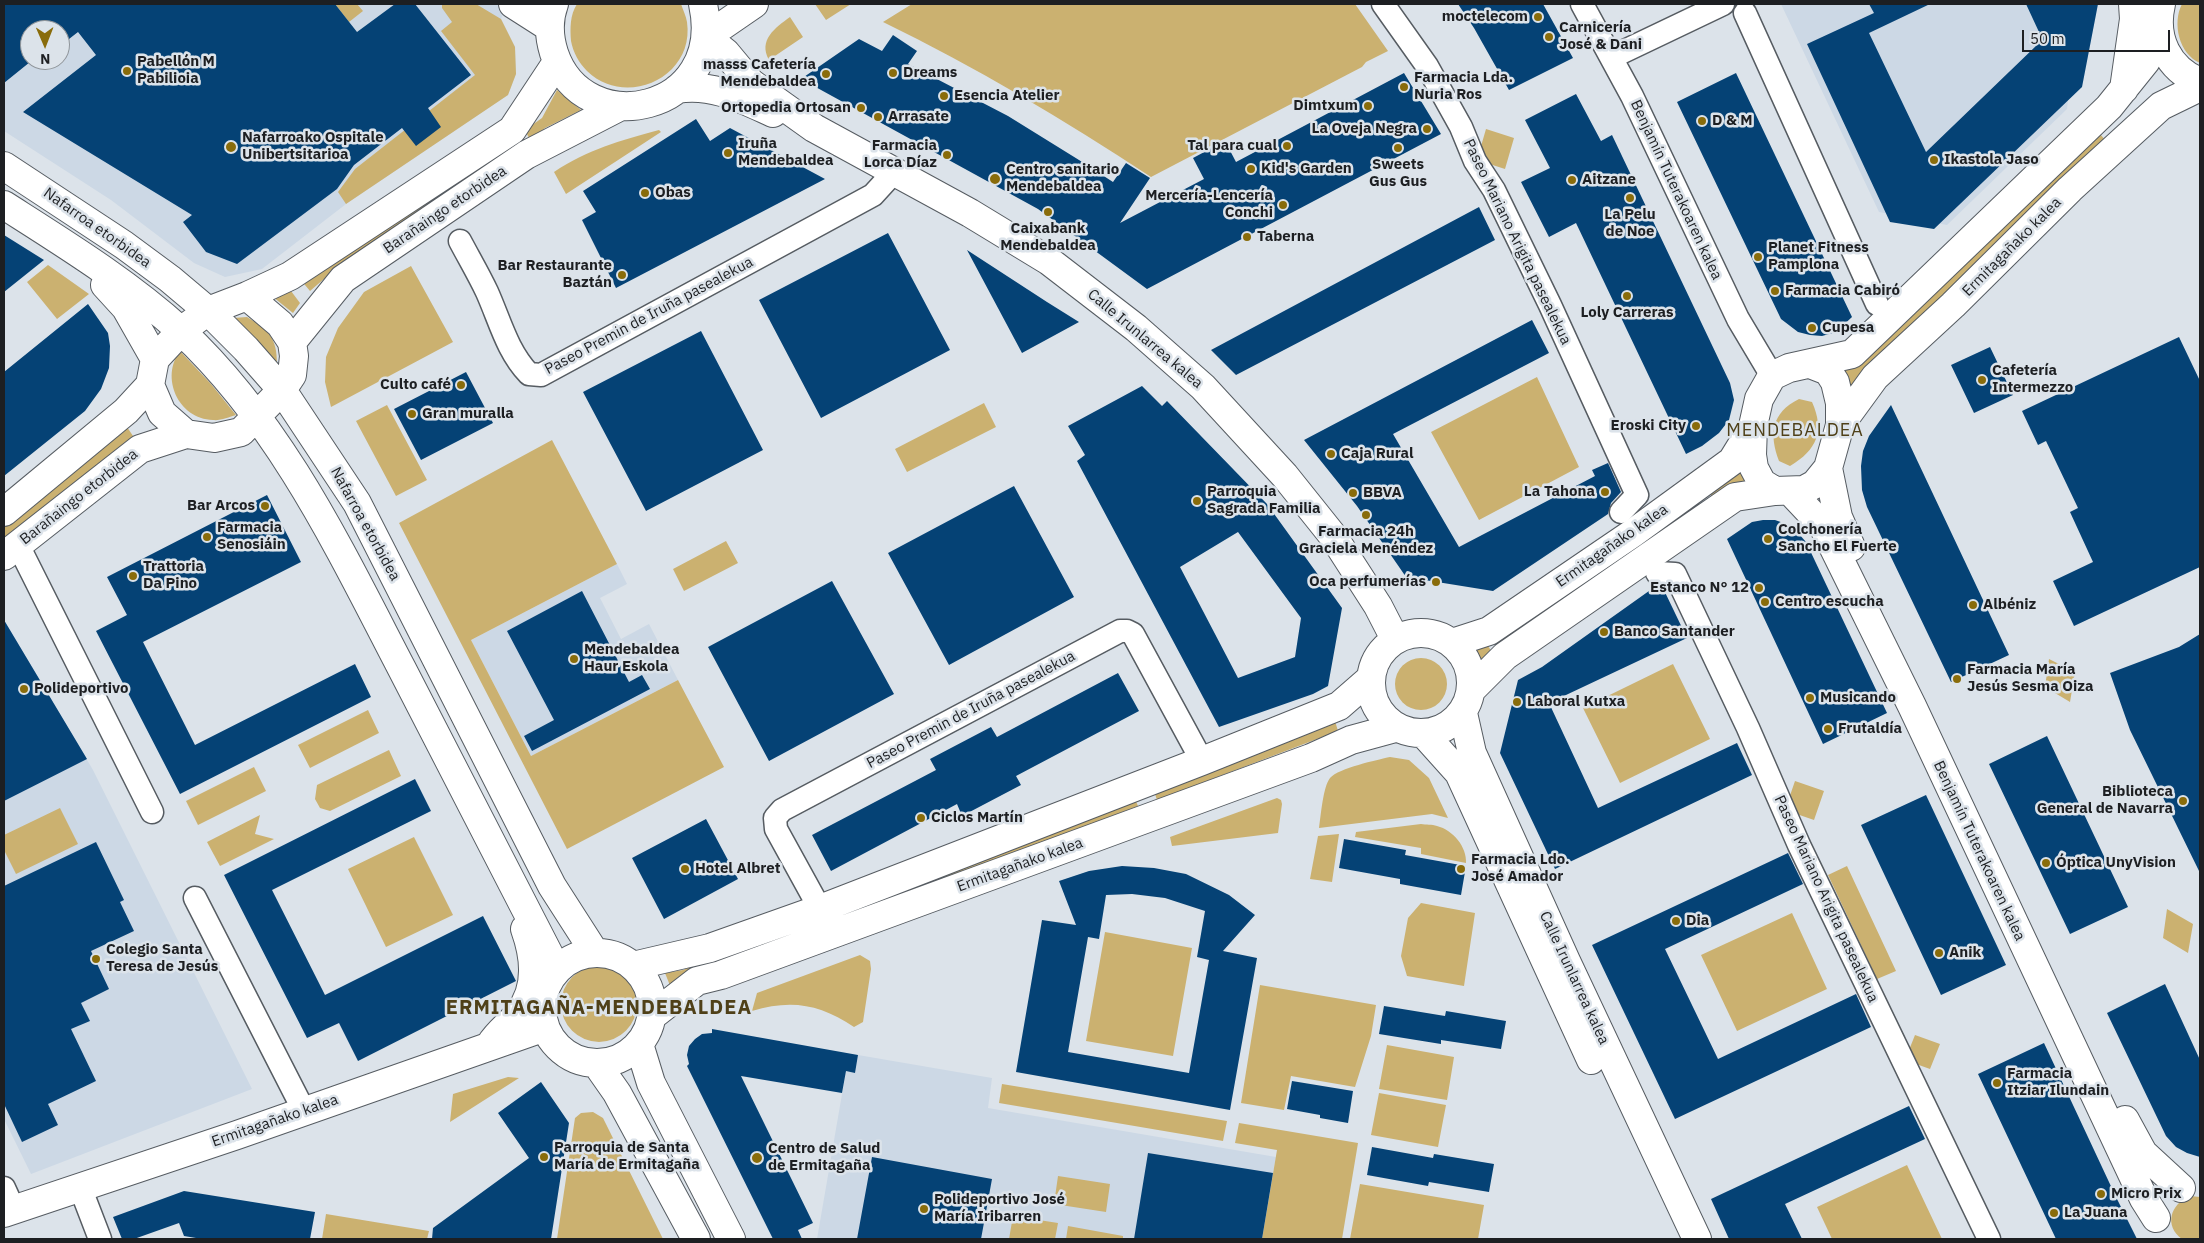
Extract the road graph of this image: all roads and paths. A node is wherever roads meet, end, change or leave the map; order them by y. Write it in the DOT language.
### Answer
graph roads {
  1 [pos="513,4"];
  2 [pos="703,4"];
  3 [pos="754,4"];
  4 [pos="1383,4"];
  5 [pos="1582,4"];
  6 [pos="1723,4"];
  7 [pos="2133,4"];
  8 [pos="2160,4"];
  9 [pos="1745,13"];
  10 [pos="551,16"];
  11 [pos="2158,32"];
  12 [pos="706,37"];
  13 [pos="1612,57"];
  14 [pos="557,62"];
  15 [pos="2200,82"];
  16 [pos="2200,86"];
  17 [pos="678,89"];
  18 [pos="2124,89"];
  19 [pos="620,106"];
  20 [pos="814,128"];
  21 [pos="4,166"];
  22 [pos="894,172"];
  23 [pos="4,205"];
  24 [pos="30,222"];
  25 [pos="460,241"];
  26 [pos="247,296"];
  27 [pos="1877,304"];
  28 [pos="208,311"];
  29 [pos="181,331"];
  30 [pos="292,342"];
  31 [pos="1810,364"];
  32 [pos="152,372"];
  33 [pos="1772,376"];
  34 [pos="282,390"];
  35 [pos="257,417"];
  36 [pos="1840,425"];
  37 [pos="1753,426"];
  38 [pos="186,434"];
  39 [pos="1828,468"];
  40 [pos="1783,492"];
  41 [pos="4,512"];
  42 [pos="1621,512"];
  43 [pos="11,551"];
  44 [pos="1657,573"];
  45 [pos="1395,639"];
  46 [pos="1452,643"];
  47 [pos="1370,680"];
  48 [pos="1467,701"];
  49 [pos="1395,728"];
  50 [pos="1424,734"];
  51 [pos="1202,761"];
  52 [pos="152,812"];
  53 [pos="494,846"];
  54 [pos="195,898"];
  55 [pos="820,909"];
  56 [pos="595,953"];
  57 [pos="633,966"];
  58 [pos="557,970"];
  59 [pos="721,975"];
  60 [pos="652,1016"];
  61 [pos="545,1027"];
  62 [pos="639,1044"];
  63 [pos="488,1047"];
  64 [pos="596,1063"];
  65 [pos="304,1111"];
  66 [pos="685,1152"];
  67 [pos="2191,1185"];
  68 [pos="80,1187"];
  69 [pos="7,1204"];
  70 [pos="2158,1229"];
  71 [pos="100,1239"];
  72 [pos="696,1239"];
  73 [pos="731,1239"];
  74 [pos="1676,1239"];
  75 [pos="1697,1239"];
  76 [pos="1989,1239"];
  1 -- 10 [label="street"];
  2 -- 12 [label="street"];
  3 -- 12 [label="street"];
  4 -- 42 [label="street, Paseo Mariano Arigita pasealekua"];
  5 -- 13 [label="street, Benjamín Tuterakoaren kalea"];
  6 -- 13 [label="street"];
  7 -- 18 [label="street"];
  8 -- 11 [label="street"];
  9 -- 27 [label="street"];
  10 -- 14 [label="street"];
  11 -- 15 [label="street"];
  11 -- 18 [label="street, Ermitagañako kalea"];
  12 -- 17 [label="street"];
  12 -- 20 [label="street, Calle Irunlarrea kalea"];
  13 -- 33 [label="street, Benjamín Tuterakoaren kalea"];
  14 -- 19 [label="street"];
  14 -- 26 [label="street, Barañaingo etorbidea"];
  16 -- 36 [label="street, Ermitagañako kalea"];
  17 -- 19 [label="street"];
  17 -- 20 [label="street, Calle Irunlarrea kalea"];
  18 -- 31 [label="street, Ermitagañako kalea"];
  19 -- 30 [label="street, Barañaingo etorbidea"];
  20 -- 22 [label="street, Calle Irunlarrea kalea"];
  21 -- 28 [label="street, Nafarroa etorbidea"];
  22 -- 25 [label="street, Paseo Premin de Iruña pasealekua"];
  22 -- 45 [label="street, Calle Irunlarrea kalea"];
  23 -- 24 [label="street, Nafarroa etorbidea"];
  24 -- 29 [label="street, Nafarroa etorbidea"];
  24 -- 32 [label="street, Nafarroa etorbidea"];
  26 -- 28 [label="street, Barañaingo etorbidea"];
  26 -- 30 [label="street"];
  28 -- 29 [label="street, Barañaingo etorbidea"];
  28 -- 34 [label="street, Nafarroa etorbidea"];
  29 -- 32 [label="street, Barañaingo etorbidea"];
  29 -- 35 [label="street, Nafarroa etorbidea"];
  30 -- 34 [label="street"];
  31 -- 33 [label="street"];
  31 -- 36 [label="street"];
  32 -- 38 [label="street, Nafarroa etorbidea"];
  32 -- 41 [label="street"];
  33 -- 37 [label="street"];
  34 -- 35 [label="street"];
  34 -- 56 [label="street, Nafarroa etorbidea"];
  35 -- 38 [label="street"];
  35 -- 53 [label="street, Nafarroa etorbidea"];
  36 -- 39 [label="street"];
  37 -- 40 [label="street"];
  37 -- 46 [label="street, Ermitagañako kalea"];
  38 -- 43 [label="street, Barañaingo etorbidea"];
  39 -- 40 [label="street"];
  39 -- 67 [label="street, Benjamín Tuterakoaren kalea"];
  40 -- 48 [label="street, Ermitagañako kalea"];
  40 -- 70 [label="street, Benjamín Tuterakoaren kalea"];
  43 -- 52 [label="street"];
  44 -- 76 [label="street, Paseo Mariano Arigita pasealekua"];
  45 -- 46 [label="street"];
  45 -- 47 [label="street"];
  46 -- 48 [label="street"];
  47 -- 49 [label="street"];
  47 -- 51 [label="street, Ermitagañako kalea"];
  48 -- 50 [label="street"];
  48 -- 75 [label="street, Calle Irunlarrea kalea"];
  49 -- 50 [label="street"];
  49 -- 59 [label="street, Ermitagañako kalea"];
  50 -- 74 [label="street, Calle Irunlarrea kalea"];
  51 -- 55 [label="street, Ermitagañako kalea"];
  51 -- 55 [label="street, Paseo Premin de Iruña pasealekua"];
  53 -- 58 [label="street, Nafarroa etorbidea"];
  53 -- 63 [label="street, Nafarroa etorbidea"];
  54 -- 65 [label="street"];
  55 -- 57 [label="street, Ermitagañako kalea"];
  56 -- 57 [label="street"];
  56 -- 58 [label="street"];
  57 -- 60 [label="street"];
  58 -- 61 [label="street"];
  59 -- 60 [label="street, Ermitagañako kalea"];
  59 -- 66 [label="street"];
  60 -- 62 [label="street"];
  61 -- 63 [label="street, Ermitagañako kalea"];
  61 -- 64 [label="street"];
  62 -- 64 [label="street"];
  62 -- 66 [label="street"];
  63 -- 65 [label="street, Ermitagañako kalea"];
  64 -- 72 [label="street"];
  65 -- 68 [label="street, Ermitagañako kalea"];
  66 -- 73 [label="street"];
  67 -- 70 [label="street"];
  68 -- 69 [label="street, Ermitagañako kalea"];
  68 -- 71 [label="street"];
}
